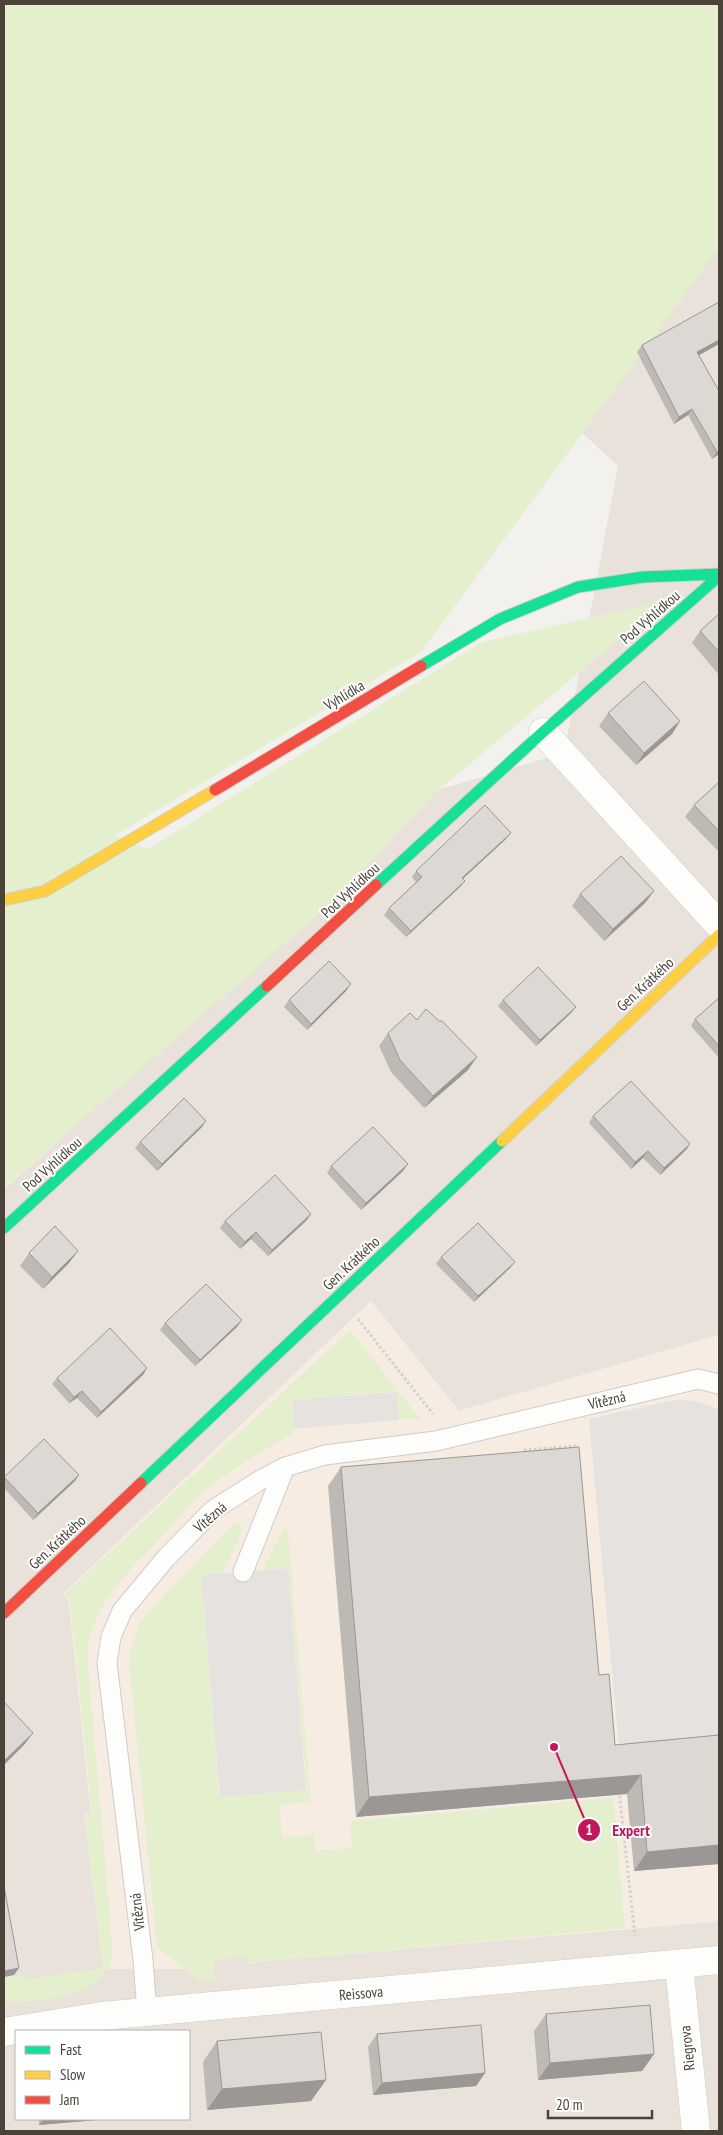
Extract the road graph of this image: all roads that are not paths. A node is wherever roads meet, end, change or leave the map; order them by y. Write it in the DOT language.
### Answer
graph roads {
  1 [pos="719,575"];
  2 [pos="543,732"];
  3 [pos="4,900"];
  4 [pos="719,925"];
  5 [pos="719,935"];
  6 [pos="4,1228"];
  7 [pos="719,1384"];
  8 [pos="285,1467"];
  9 [pos="243,1572"];
  10 [pos="4,1613"];
  11 [pos="719,1960"];
  12 [pos="679,1966"];
  13 [pos="147,2012"];
  14 [pos="16,2030"];
  15 [pos="696,2131"];
  1 -- 2 [label="street, Pod Vyhlídkou"];
  1 -- 3 [label="street, Vyhlídka"];
  2 -- 4 [label="street"];
  2 -- 6 [label="street, Pod Vyhlídkou"];
  5 -- 10 [label="street, Gen. Krátkého"];
  7 -- 8 [label="lane, Vítězná"];
  8 -- 9 [label="lane"];
  8 -- 13 [label="lane, Vítězná"];
  11 -- 12 [label="street, Reissova"];
  12 -- 13 [label="street, Reissova"];
  12 -- 15 [label="street, Riegrova"];
  13 -- 14 [label="street, Reissova"];
}
